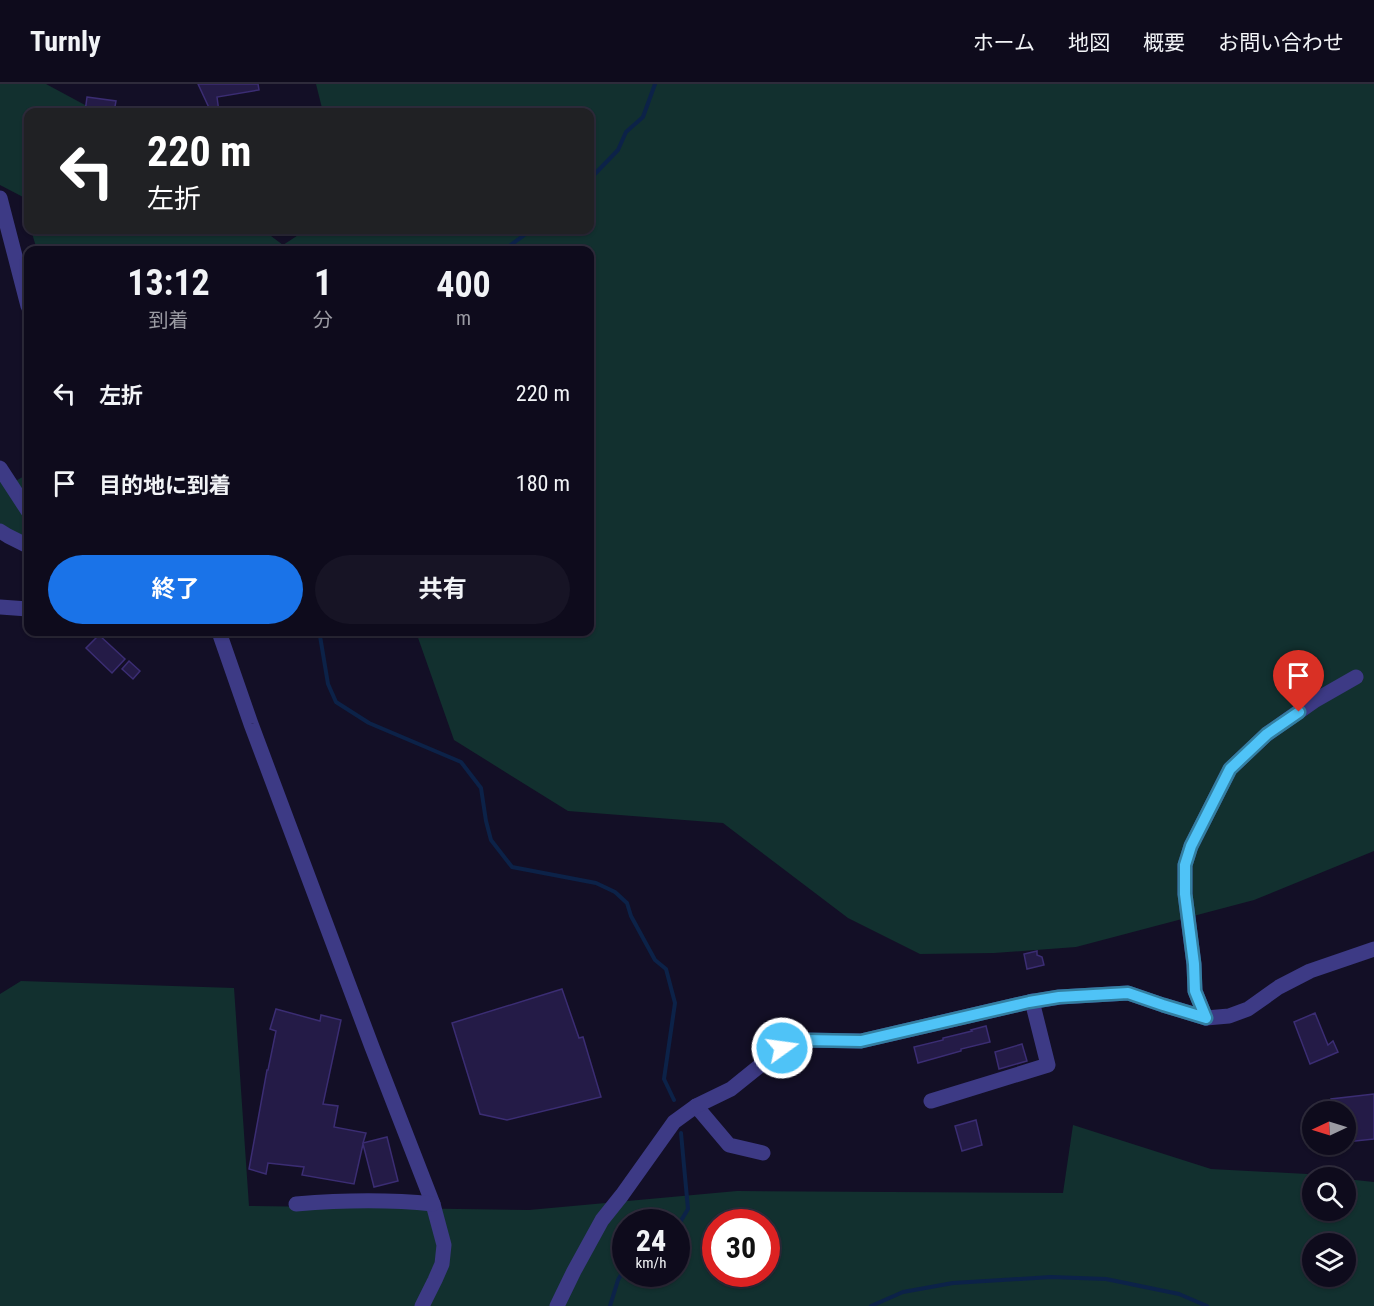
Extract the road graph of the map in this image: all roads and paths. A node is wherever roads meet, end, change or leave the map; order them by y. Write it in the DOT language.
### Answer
graph roads {
  1 [pos="0,198"];
  2 [pos="24,291"];
  3 [pos="0,468"];
  4 [pos="24,505"];
  5 [pos="0,531"];
  6 [pos="24,544"];
  7 [pos="0,607"];
  8 [pos="24,609"];
  9 [pos="220,636"];
  10 [pos="1356,677"];
  11 [pos="1374,949"];
  12 [pos="1032,1001"];
  13 [pos="1206,1018"];
  14 [pos="930,1101"];
  15 [pos="696,1106"];
  16 [pos="763,1153"];
  17 [pos="296,1204"];
  18 [pos="433,1204"];
  19 [pos="422,1306"];
  20 [pos="557,1306"];
  1 -- 2 [label="street"];
  3 -- 4 [label="street"];
  5 -- 6 [label="street"];
  7 -- 8 [label="street"];
  9 -- 18 [label="street"];
  10 -- 13 [label="street"];
  11 -- 13 [label="street"];
  12 -- 13 [label="street"];
  12 -- 14 [label="street"];
  12 -- 15 [label="street"];
  15 -- 16 [label="street"];
  15 -- 20 [label="street"];
  17 -- 18 [label="street"];
  18 -- 19 [label="street"];
}
